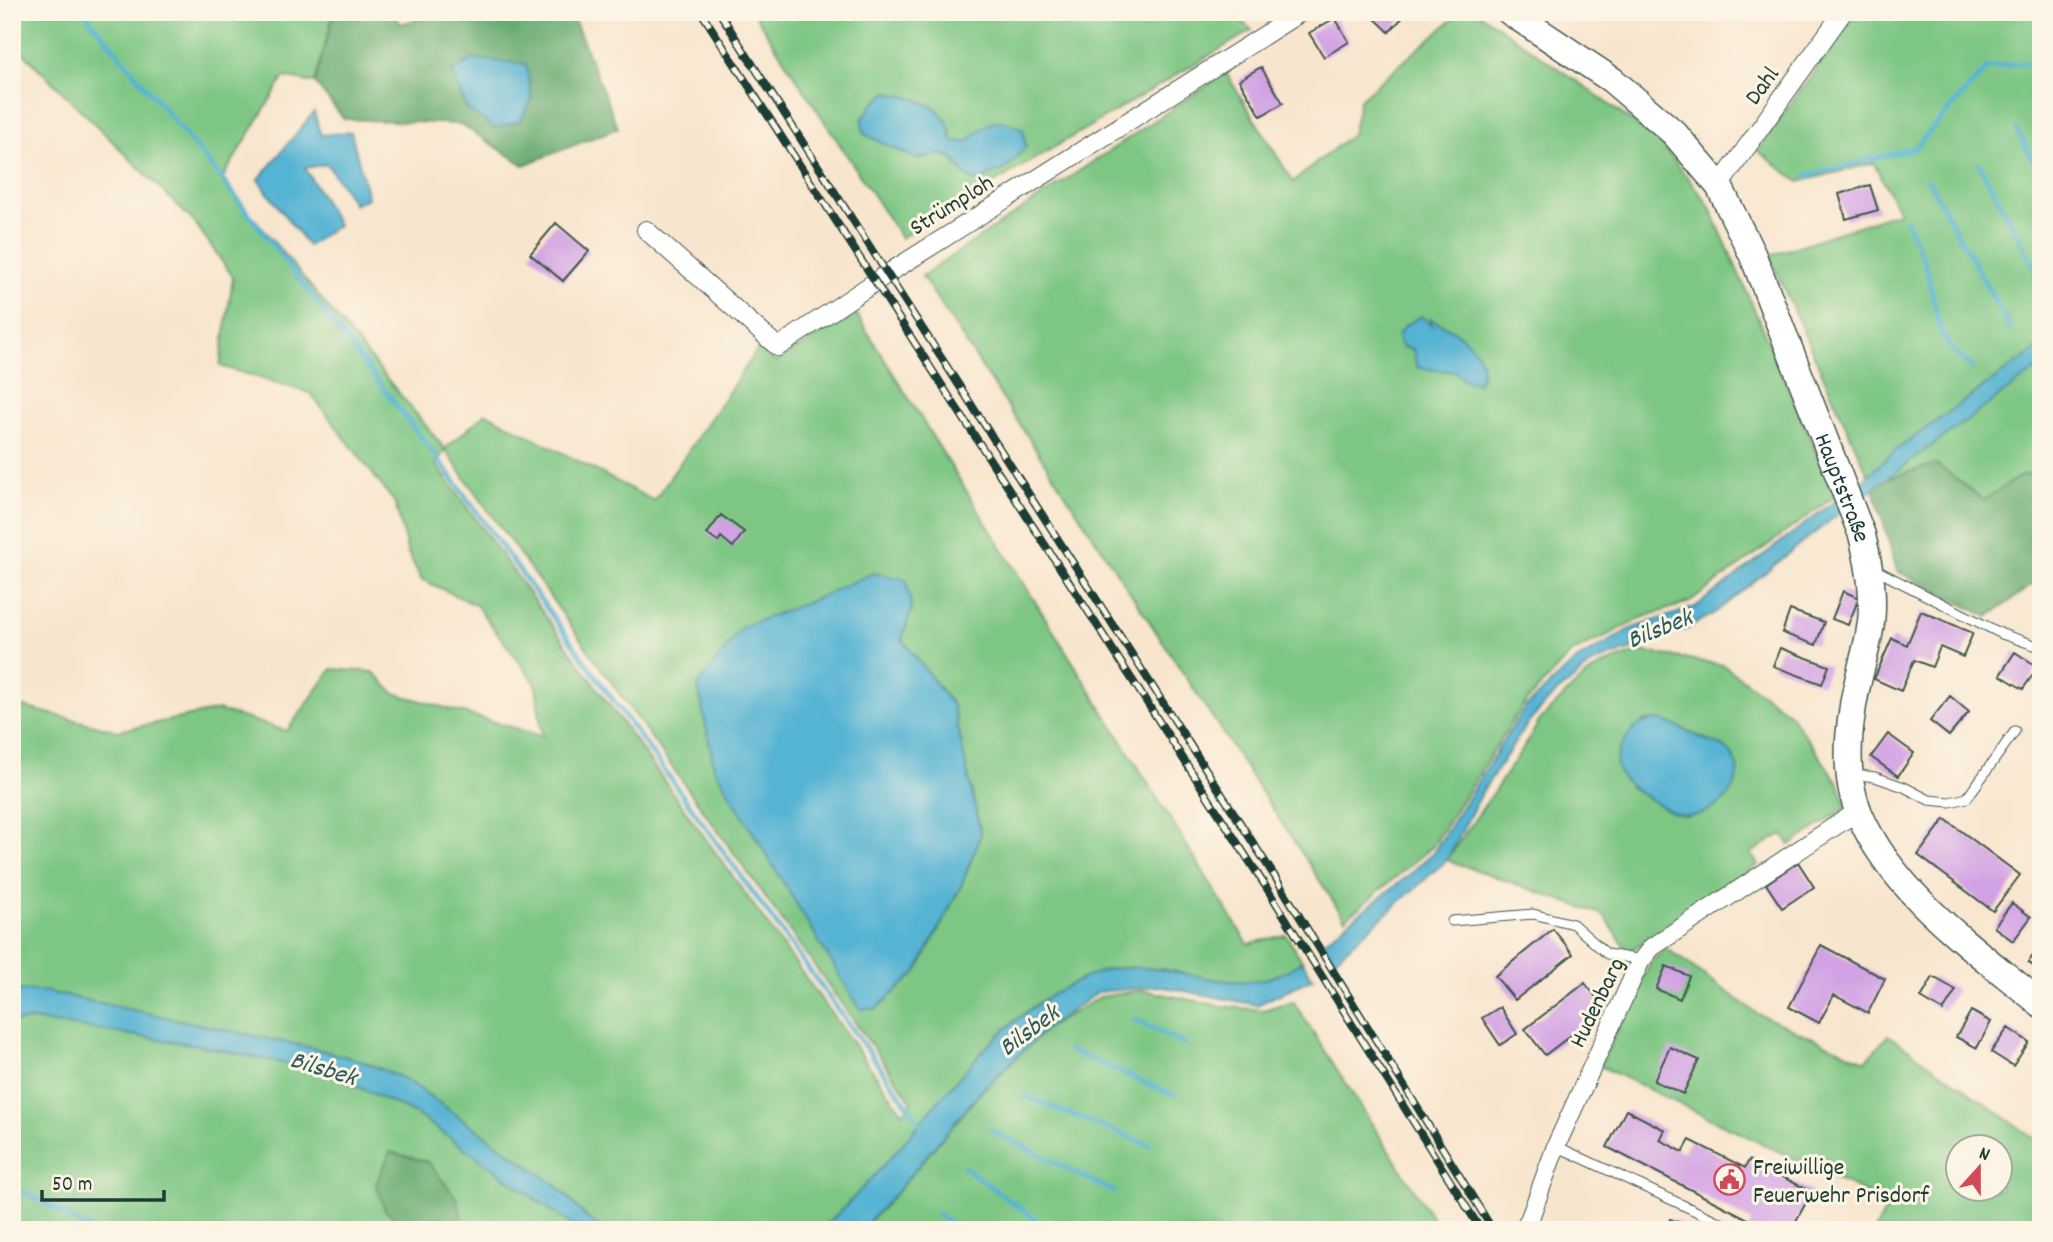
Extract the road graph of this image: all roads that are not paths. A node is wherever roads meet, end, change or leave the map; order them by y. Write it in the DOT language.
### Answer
graph roads {
  1 [pos="1301,12"];
  2 [pos="1510,12"];
  3 [pos="1843,12"];
  4 [pos="1718,186"];
  5 [pos="646,230"];
  6 [pos="1870,567"];
  7 [pos="2041,642"];
  8 [pos="2015,731"];
  9 [pos="1850,774"];
  10 [pos="1858,811"];
  11 [pos="1451,921"];
  12 [pos="1643,960"];
  13 [pos="2041,1003"];
  14 [pos="1556,1146"];
  15 [pos="1732,1228"];
  16 [pos="1523,1230"];
  1 -- 5 [label="street, Strümploh"];
  2 -- 4 [label="main road, Hauptstraße"];
  3 -- 4 [label="street, Dahl"];
  4 -- 6 [label="main road, Hauptstraße"];
  6 -- 7 [label="lane"];
  6 -- 9 [label="main road, Hauptstraße"];
  8 -- 9 [label="lane"];
  9 -- 10 [label="main road, Hauptstraße"];
  10 -- 12 [label="street, Hudenbarg"];
  10 -- 13 [label="main road, Hauptstraße"];
  11 -- 12 [label="lane"];
  12 -- 14 [label="street, Hudenbarg"];
  14 -- 15 [label="lane"];
  14 -- 16 [label="street, Hudenbarg"];
}
